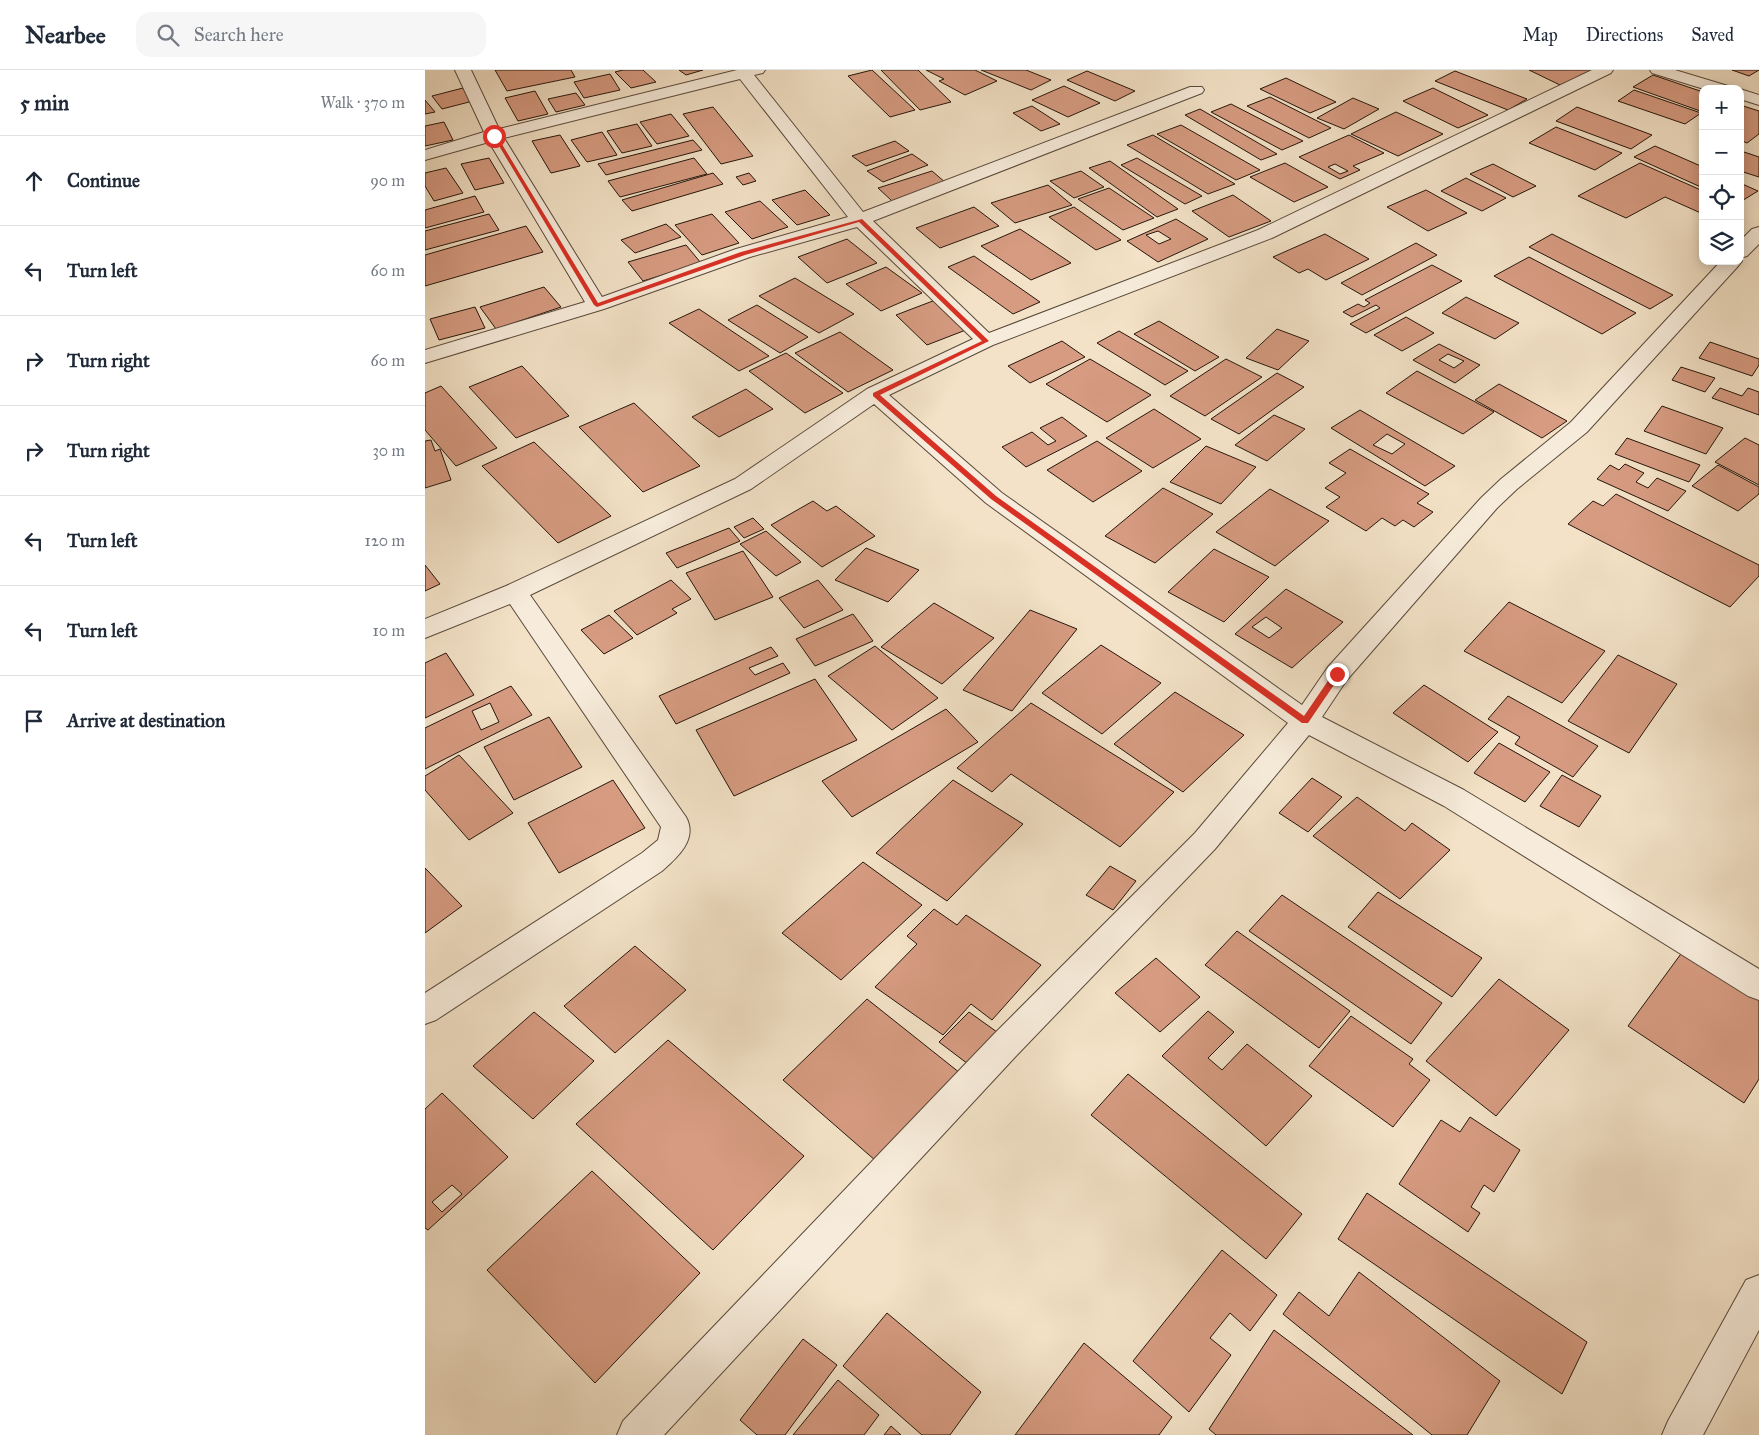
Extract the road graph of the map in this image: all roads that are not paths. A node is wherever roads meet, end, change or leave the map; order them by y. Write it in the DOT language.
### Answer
graph roads {
  1 [pos="463,70"];
  2 [pos="1605,70"];
  3 [pos="1658,70"];
  4 [pos="751,72"];
  5 [pos="1709,85"];
  6 [pos="1196,90"];
  7 [pos="1744,95"];
  8 [pos="1759,100"];
  9 [pos="494,136"];
  10 [pos="425,155"];
  11 [pos="860,220"];
  12 [pos="1759,233"];
  13 [pos="1744,248"];
  14 [pos="1728,265"];
  15 [pos="597,305"];
  16 [pos="986,341"];
  17 [pos="425,358"];
  18 [pos="875,394"];
  19 [pos="515,592"];
  20 [pos="425,629"];
  21 [pos="1305,721"];
  22 [pos="1759,986"];
  23 [pos="425,1010"];
  24 [pos="1759,1293"];
  25 [pos="637,1435"];
  26 [pos="1682,1435"];
  1 -- 9 [label="street"];
  2 -- 16 [label="street"];
  3 -- 5 [label="street"];
  4 -- 9 [label="street"];
  4 -- 11 [label="street"];
  6 -- 11 [label="street"];
  7 -- 8 [label="street"];
  9 -- 10 [label="street"];
  9 -- 15 [label="street"];
  11 -- 15 [label="street"];
  11 -- 16 [label="street"];
  12 -- 13 [label="street"];
  14 -- 21 [label="street"];
  15 -- 17 [label="street"];
  16 -- 18 [label="street"];
  18 -- 19 [label="street"];
  18 -- 21 [label="street"];
  19 -- 20 [label="street"];
  19 -- 23 [label="street"];
  21 -- 22 [label="street"];
  21 -- 25 [label="street"];
  24 -- 26 [label="street"];
}
